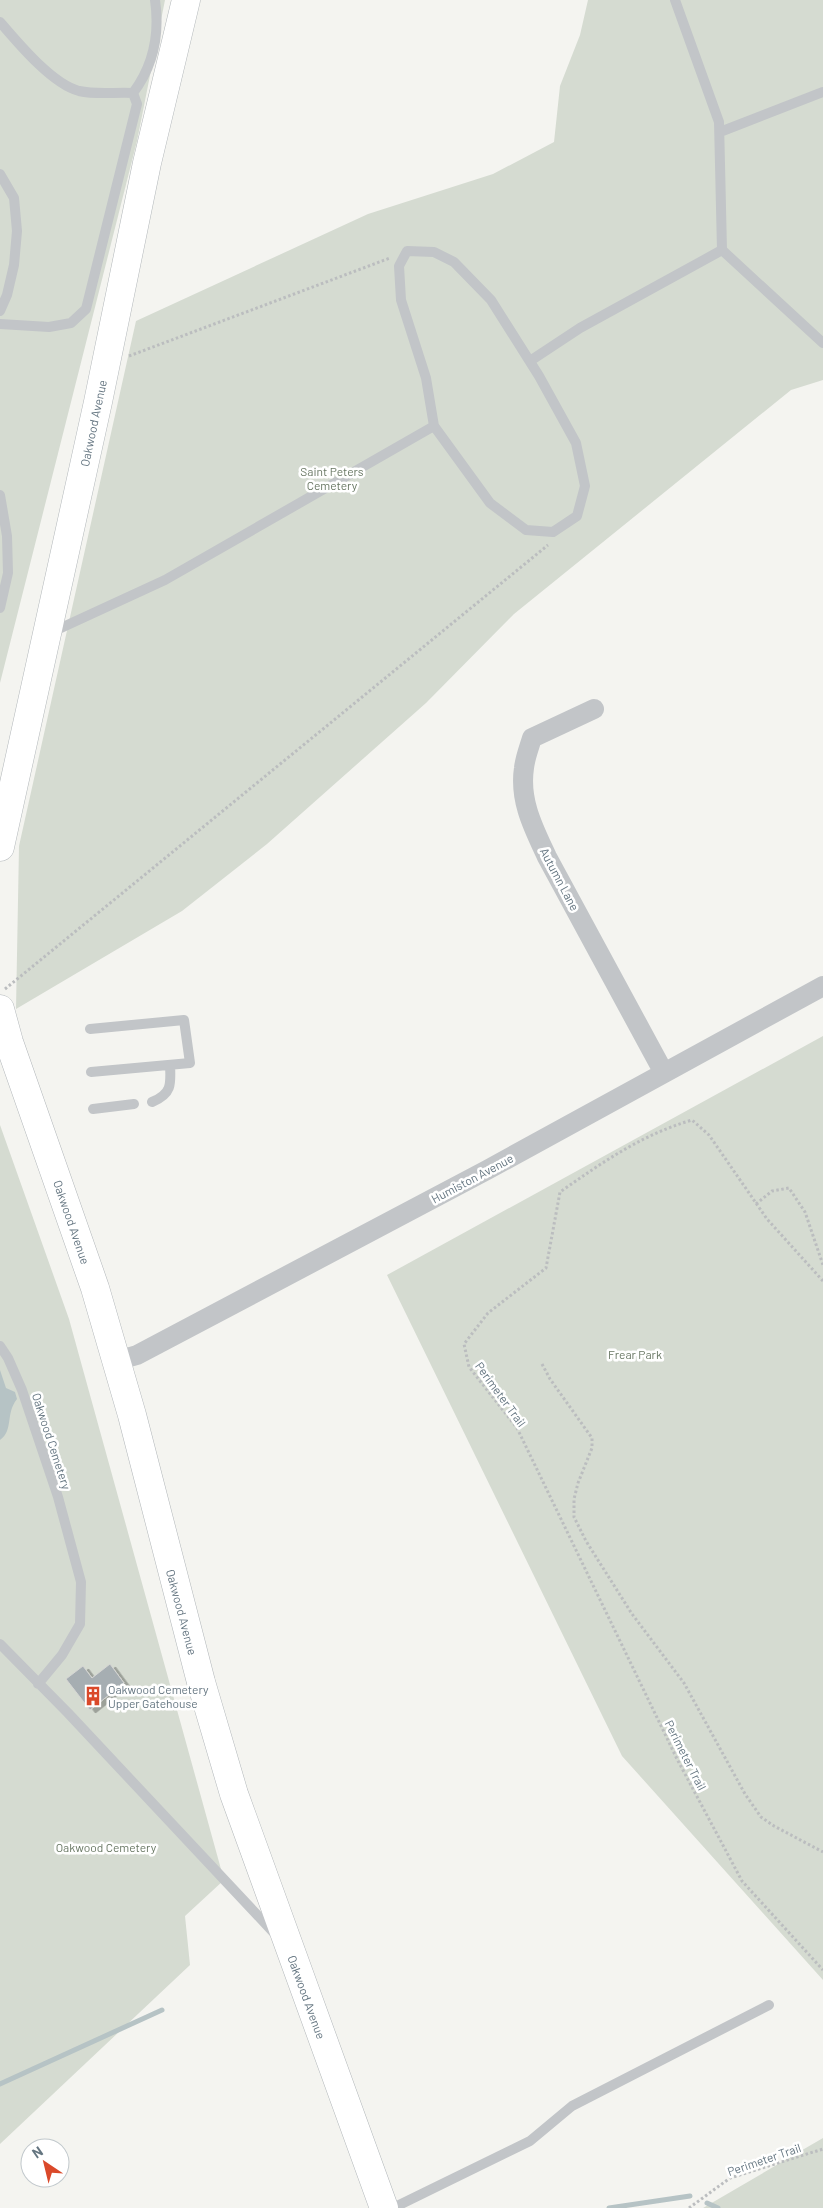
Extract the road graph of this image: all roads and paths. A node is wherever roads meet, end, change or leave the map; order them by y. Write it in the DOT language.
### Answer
graph roads {
  1 [pos="155,0"];
  2 [pos="186,0"];
  3 [pos="675,0"];
  4 [pos="0,22"];
  5 [pos="823,92"];
  6 [pos="133,93"];
  7 [pos="720,132"];
  8 [pos="0,174"];
  9 [pos="722,250"];
  10 [pos="406,251"];
  11 [pos="0,311"];
  12 [pos="0,324"];
  13 [pos="823,343"];
  14 [pos="530,361"];
  15 [pos="106,364"];
  16 [pos="434,426"];
  17 [pos="0,495"];
  18 [pos="552,532"];
  19 [pos="0,608"];
  20 [pos="47,635"];
  21 [pos="594,710"];
  22 [pos="0,847"];
  23 [pos="823,986"];
  24 [pos="0,993"];
  25 [pos="0,1009"];
  26 [pos="90,1030"];
  27 [pos="170,1064"];
  28 [pos="91,1072"];
  29 [pos="664,1073"];
  30 [pos="152,1102"];
  31 [pos="134,1104"];
  32 [pos="94,1109"];
  33 [pos="756,1204"];
  34 [pos="823,1265"];
  35 [pos="823,1281"];
  36 [pos="0,1346"];
  37 [pos="116,1361"];
  38 [pos="542,1364"];
  39 [pos="0,1644"];
  40 [pos="38,1684"];
  41 [pos="823,1852"];
  42 [pos="291,1951"];
  43 [pos="823,1970"];
  44 [pos="769,2005"];
  45 [pos="823,2148"];
  46 [pos="384,2208"];
  47 [pos="393,2208"];
  48 [pos="689,2208"];
  1 -- 6 [label="lane"];
  2 -- 15 [label="main road, Oakwood Avenue"];
  3 -- 7 [label="lane"];
  4 -- 6 [label="lane"];
  5 -- 7 [label="lane"];
  6 -- 12 [label="lane"];
  7 -- 9 [label="lane"];
  8 -- 11 [label="lane"];
  9 -- 13 [label="lane"];
  9 -- 14 [label="lane"];
  10 -- 14 [label="lane"];
  10 -- 15 [label="path"];
  10 -- 16 [label="lane"];
  14 -- 18 [label="lane"];
  15 -- 20 [label="main road, Oakwood Avenue"];
  16 -- 18 [label="lane"];
  16 -- 20 [label="lane"];
  17 -- 19 [label="lane"];
  18 -- 24 [label="path"];
  20 -- 22 [label="main road, Oakwood Avenue"];
  21 -- 29 [label="street, Autumn Lane"];
  23 -- 29 [label="street, Humiston Avenue"];
  25 -- 37 [label="main road, Oakwood Avenue"];
  26 -- 27 [label="lane"];
  27 -- 28 [label="lane"];
  27 -- 30 [label="lane"];
  29 -- 37 [label="street, Humiston Avenue"];
  31 -- 32 [label="lane"];
  33 -- 34 [label="path"];
  33 -- 35 [label="path"];
  33 -- 43 [label="path, Perimeter Trail"];
  36 -- 40 [label="lane, Oakwood Cemetery"];
  37 -- 42 [label="main road, Oakwood Avenue"];
  38 -- 41 [label="path"];
  39 -- 40 [label="lane"];
  40 -- 42 [label="lane"];
  42 -- 46 [label="main road, Oakwood Avenue"];
  44 -- 47 [label="lane"];
  45 -- 48 [label="path, Perimeter Trail"];
}
